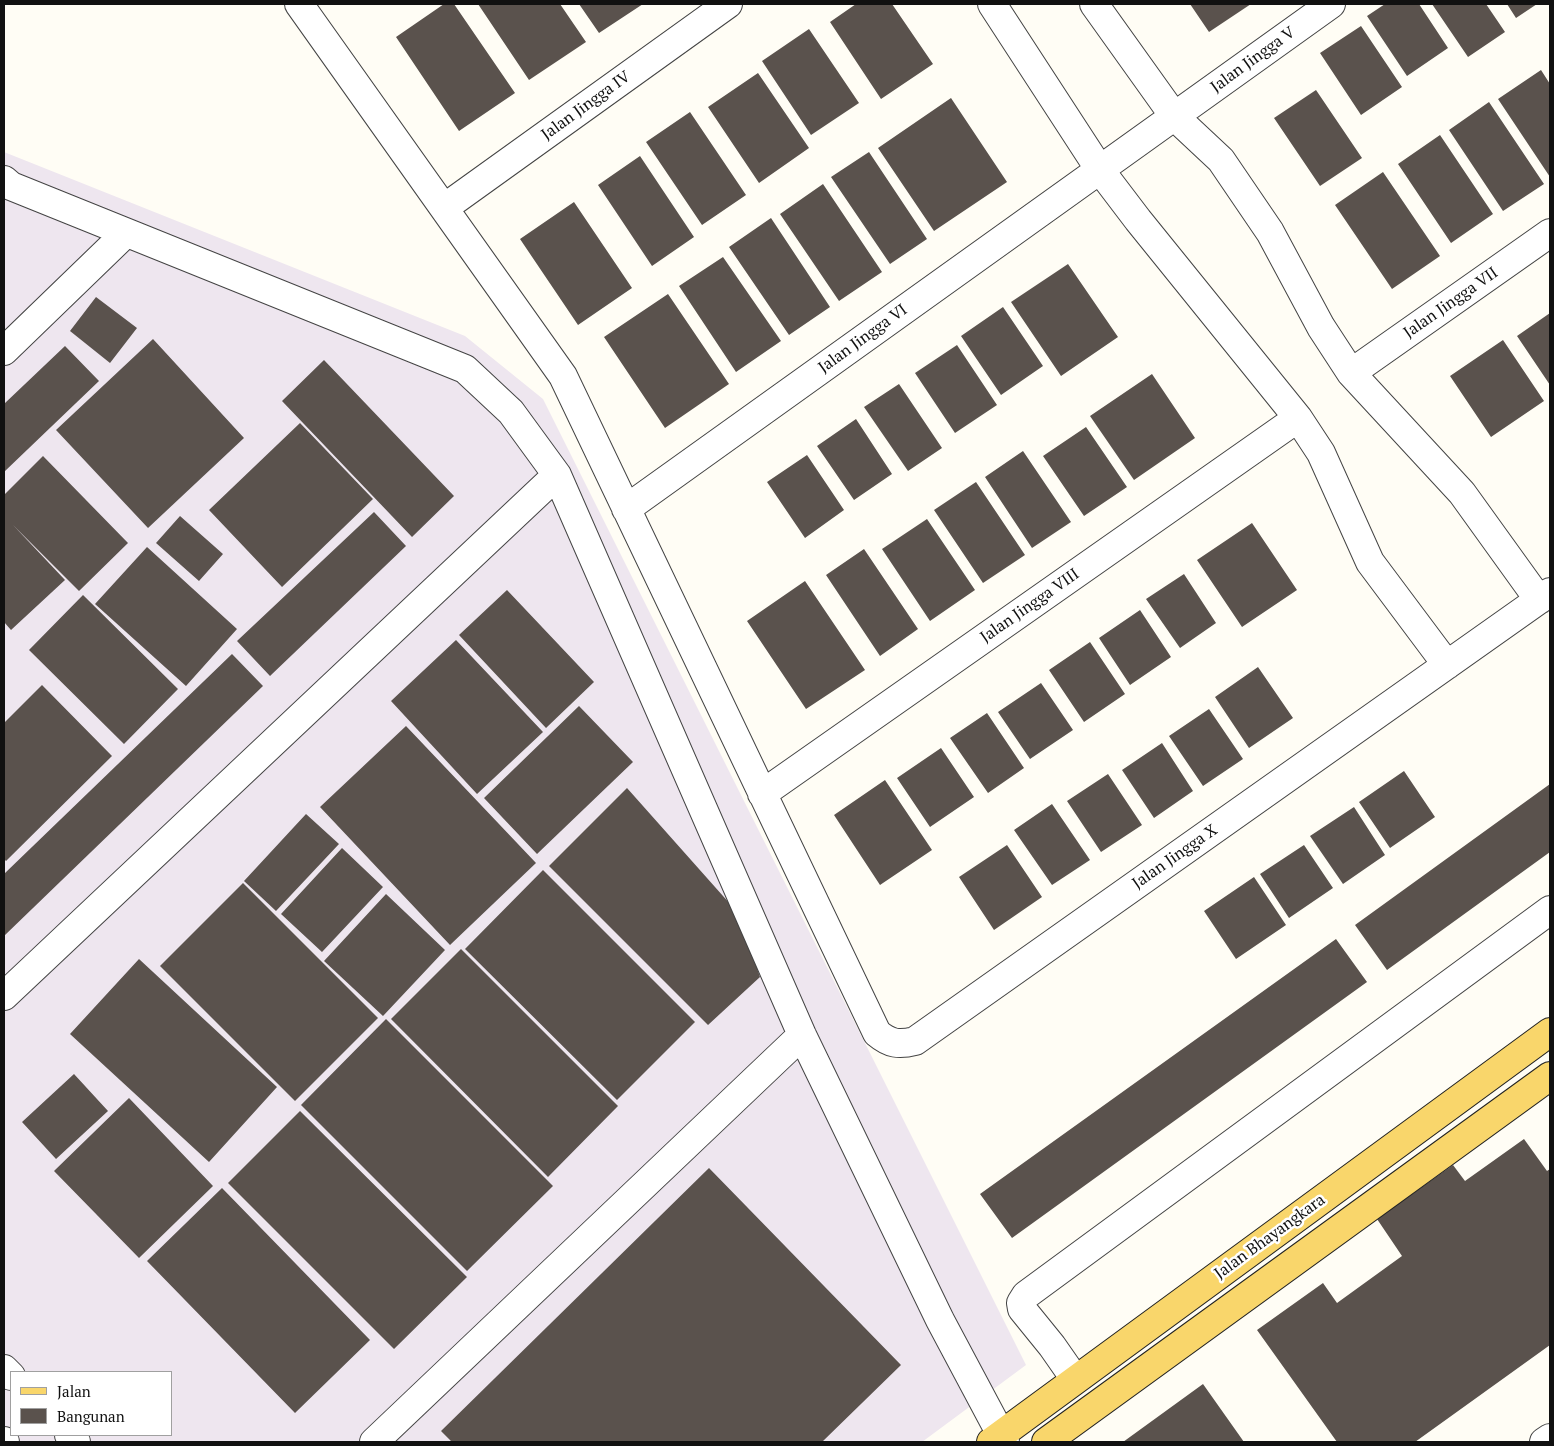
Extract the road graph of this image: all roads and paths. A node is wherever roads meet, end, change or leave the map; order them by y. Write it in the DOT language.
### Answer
graph roads {
  1 [pos="299,4"];
  2 [pos="728,4"];
  3 [pos="992,4"];
  4 [pos="1094,4"];
  5 [pos="1331,4"];
  6 [pos="1174,116"];
  7 [pos="1100,170"];
  8 [pos="4,180"];
  9 [pos="444,208"];
  10 [pos="126,232"];
  11 [pos="1550,233"];
  12 [pos="4,351"];
  13 [pos="1351,373"];
  14 [pos="1298,418"];
  15 [pos="557,475"];
  16 [pos="626,509"];
  17 [pos="1545,596"];
  18 [pos="1447,665"];
  19 [pos="762,794"];
  20 [pos="1550,910"];
  21 [pos="4,996"];
  22 [pos="1550,1032"];
  23 [pos="802,1035"];
  24 [pos="1550,1076"];
  25 [pos="1075,1379"];
  26 [pos="1550,1438"];
  27 [pos="999,1440"];
  28 [pos="374,1442"];
  29 [pos="1046,1442"];
  30 [pos="1544,1442"];
  1 -- 9 [label="street"];
  2 -- 9 [label="street, Jalan Jingga IV"];
  3 -- 7 [label="street"];
  4 -- 6 [label="street"];
  5 -- 6 [label="street, Jalan Jingga V"];
  6 -- 7 [label="street, Jalan Jingga V"];
  6 -- 13 [label="street"];
  7 -- 14 [label="street"];
  7 -- 16 [label="street, Jalan Jingga VI"];
  8 -- 10 [label="street"];
  9 -- 16 [label="street"];
  10 -- 12 [label="street"];
  10 -- 15 [label="street"];
  11 -- 13 [label="street, Jalan Jingga VII"];
  13 -- 17 [label="street"];
  14 -- 18 [label="street"];
  14 -- 19 [label="street, Jalan Jingga VIII"];
  15 -- 21 [label="street"];
  15 -- 23 [label="street"];
  16 -- 19 [label="street"];
  17 -- 18 [label="street, Jalan Jingga X"];
  18 -- 19 [label="street, Jalan Jingga X"];
  20 -- 25 [label="street"];
  22 -- 25 [label="main road, Jalan Bhayangkara"];
  23 -- 27 [label="street"];
  23 -- 28 [label="street"];
  24 -- 29 [label="main road"];
  25 -- 27 [label="main road, Jalan Bhayangkara"];
  26 -- 30 [label="street"];
}
